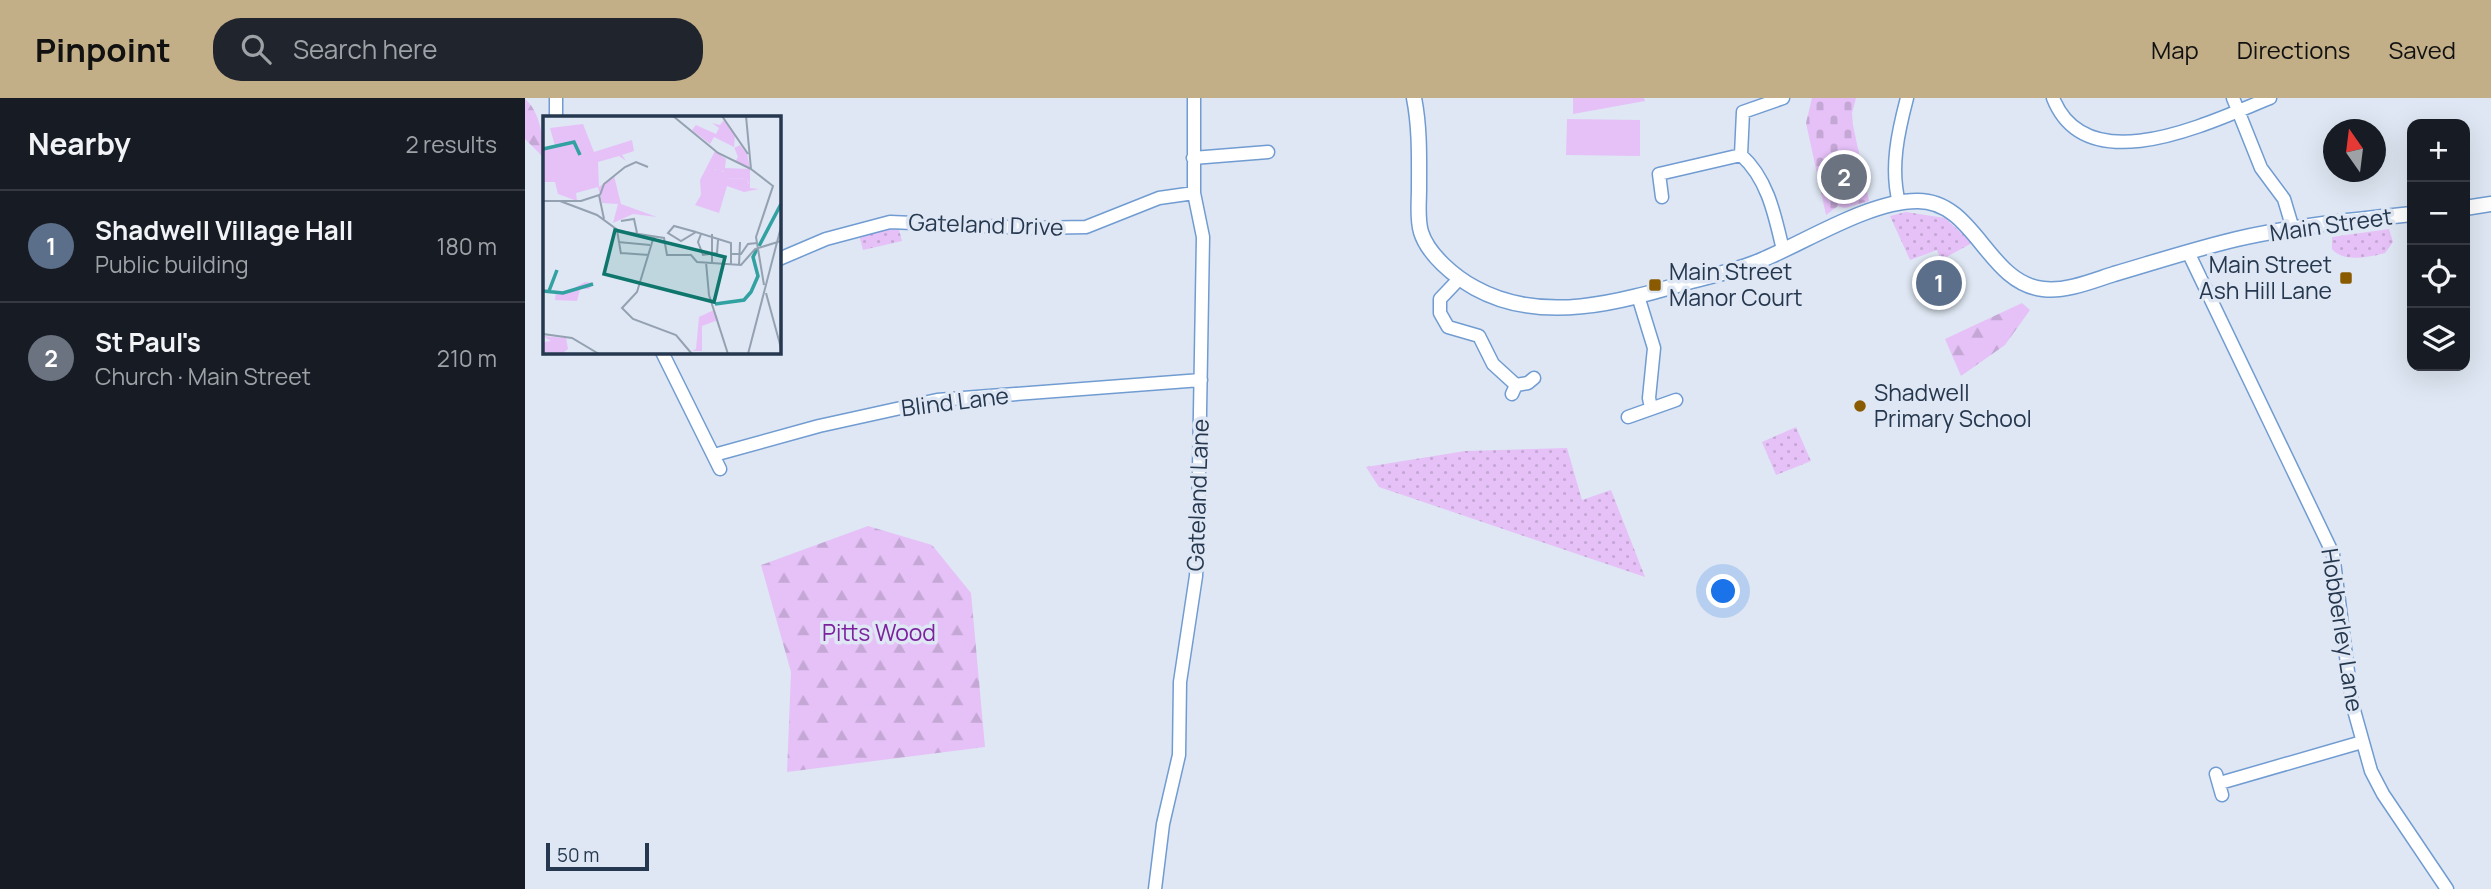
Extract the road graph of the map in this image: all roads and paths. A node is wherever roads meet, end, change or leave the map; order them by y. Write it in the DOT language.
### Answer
graph roads {
  1 [pos="556,98"];
  2 [pos="1194,98"];
  3 [pos="1414,98"];
  4 [pos="1783,98"];
  5 [pos="1907,98"];
  6 [pos="2053,98"];
  7 [pos="2233,98"];
  8 [pos="2270,98"];
  9 [pos="2238,111"];
  10 [pos="556,116"];
  11 [pos="1268,152"];
  12 [pos="1741,155"];
  13 [pos="1193,158"];
  14 [pos="1194,193"];
  15 [pos="1662,197"];
  16 [pos="1899,203"];
  17 [pos="2491,204"];
  18 [pos="2470,207"];
  19 [pos="2407,215"];
  20 [pos="2293,229"];
  21 [pos="1783,250"];
  22 [pos="2188,251"];
  23 [pos="781,258"];
  24 [pos="1459,279"];
  25 [pos="1638,296"];
  26 [pos="663,354"];
  27 [pos="1534,378"];
  28 [pos="1201,380"];
  29 [pos="1676,400"];
  30 [pos="1651,408"];
  31 [pos="1628,416"];
  32 [pos="714,455"];
  33 [pos="720,469"];
  34 [pos="2362,742"];
  35 [pos="2219,784"];
  36 [pos="1155,889"];
  37 [pos="2447,889"];
  1 -- 10 [label="street"];
  2 -- 13 [label="street, Gateland Lane"];
  3 -- 24 [label="street, Main Street"];
  4 -- 12 [label="street"];
  5 -- 16 [label="street"];
  6 -- 9 [label="street"];
  7 -- 9 [label="street"];
  8 -- 9 [label="street"];
  9 -- 20 [label="street"];
  11 -- 13 [label="street"];
  12 -- 15 [label="street"];
  12 -- 21 [label="street"];
  13 -- 14 [label="street, Gateland Lane"];
  14 -- 23 [label="street, Gateland Drive"];
  14 -- 28 [label="street, Gateland Lane"];
  16 -- 21 [label="street, Main Street"];
  16 -- 22 [label="street, Main Street"];
  17 -- 18 [label="street"];
  19 -- 20 [label="street, Main Street"];
  20 -- 22 [label="street, Main Street"];
  21 -- 25 [label="street, Main Street"];
  22 -- 34 [label="street, Hobberley Lane"];
  24 -- 25 [label="street, Main Street"];
  24 -- 27 [label="street"];
  25 -- 30 [label="street"];
  26 -- 32 [label="street"];
  28 -- 32 [label="street, Blind Lane"];
  28 -- 36 [label="street, Gateland Lane"];
  29 -- 30 [label="street"];
  30 -- 31 [label="street"];
  32 -- 33 [label="street"];
  34 -- 35 [label="street"];
  34 -- 37 [label="street, Hobberley Lane"];
}
